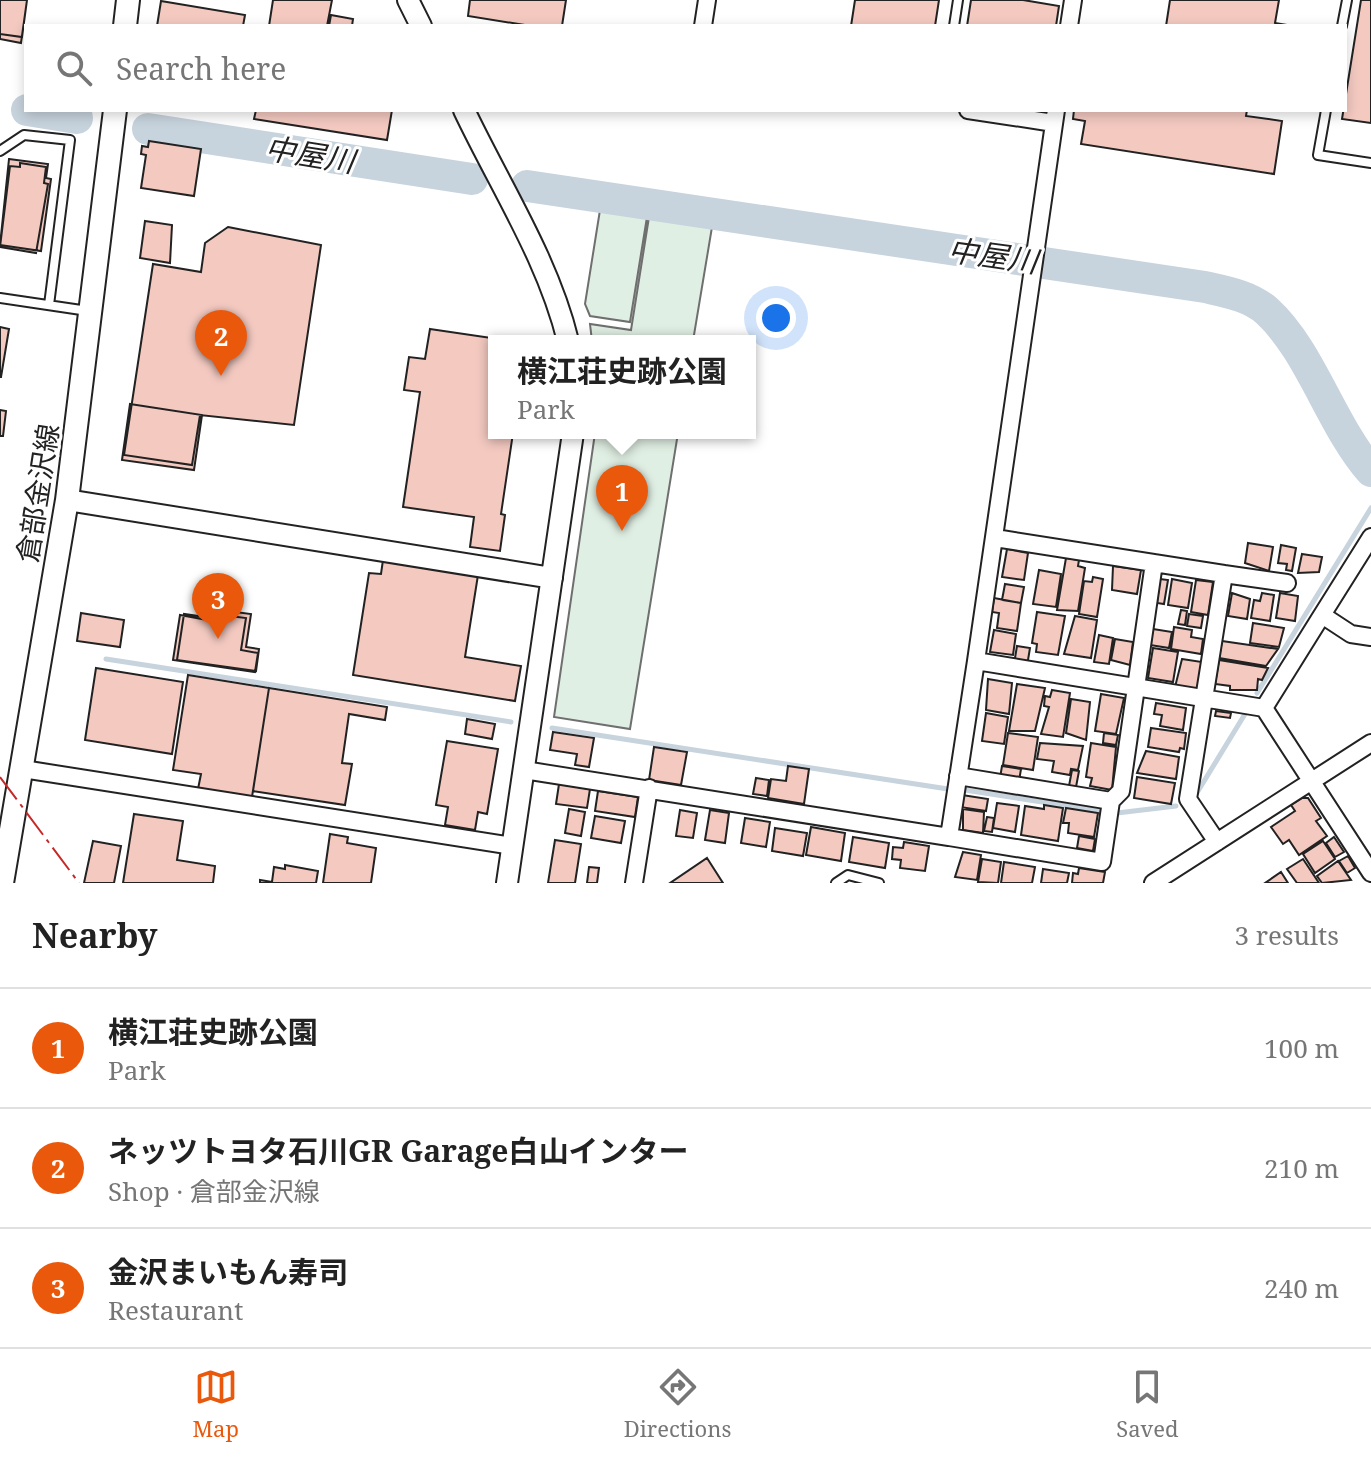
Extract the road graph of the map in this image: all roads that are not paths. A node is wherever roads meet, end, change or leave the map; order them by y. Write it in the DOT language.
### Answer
graph roads {
  1 [pos="128,0"];
  2 [pos="408,0"];
  3 [pos="707,0"];
  4 [pos="958,0"];
  5 [pos="1073,0"];
  6 [pos="1347,0"];
  7 [pos="125,24"];
  8 [pos="420,24"];
  9 [pos="703,24"];
  10 [pos="954,24"];
  11 [pos="1069,24"];
  12 [pos="1342,24"];
  13 [pos="115,112"];
  14 [pos="465,112"];
  15 [pos="993,112"];
  16 [pos="1326,112"];
  17 [pos="1055,117"];
  18 [pos="0,151"];
  19 [pos="1371,163"];
  20 [pos="0,298"];
  21 [pos="49,305"];
  22 [pos="93,311"];
  23 [pos="567,335"];
  24 [pos="572,439"];
  25 [pos="67,500"];
  26 [pos="1371,537"];
  27 [pos="995,538"];
  28 [pos="1154,563"];
  29 [pos="1224,574"];
  30 [pos="552,578"];
  31 [pos="1287,583"];
  32 [pos="1322,615"];
  33 [pos="1371,637"];
  34 [pos="976,661"];
  35 [pos="1136,686"];
  36 [pos="1206,697"];
  37 [pos="1264,708"];
  38 [pos="1371,743"];
  39 [pos="23,769"];
  40 [pos="524,770"];
  41 [pos="958,776"];
  42 [pos="1312,782"];
  43 [pos="649,788"];
  44 [pos="1111,801"];
  45 [pos="949,837"];
  46 [pos="1217,842"];
  47 [pos="512,846"];
  48 [pos="1371,873"];
  49 [pos="2,883"];
  50 [pos="507,883"];
  51 [pos="634,883"];
  52 [pos="836,883"];
  53 [pos="879,883"];
  54 [pos="1153,883"];
  1 -- 7 [label="main road"];
  2 -- 8 [label="street"];
  3 -- 9 [label="street"];
  4 -- 10 [label="lane"];
  5 -- 11 [label="street"];
  6 -- 12 [label="lane"];
  13 -- 22 [label="main road, 倉部金沢線"];
  14 -- 23 [label="street"];
  15 -- 17 [label="street"];
  16 -- 19 [label="lane"];
  17 -- 27 [label="street"];
  18 -- 21 [label="lane"];
  20 -- 21 [label="lane"];
  21 -- 22 [label="lane"];
  22 -- 25 [label="main road, 倉部金沢線"];
  24 -- 30 [label="street"];
  25 -- 30 [label="street"];
  25 -- 39 [label="main road, 倉部金沢線"];
  26 -- 32 [label="street"];
  27 -- 28 [label="street"];
  27 -- 34 [label="street"];
  28 -- 29 [label="street"];
  28 -- 35 [label="street"];
  29 -- 31 [label="street"];
  29 -- 36 [label="street"];
  30 -- 40 [label="street"];
  32 -- 33 [label="street"];
  32 -- 37 [label="street"];
  34 -- 35 [label="street"];
  34 -- 41 [label="street"];
  35 -- 36 [label="street"];
  35 -- 44 [label="street"];
  36 -- 37 [label="street"];
  36 -- 46 [label="street"];
  37 -- 42 [label="street"];
  38 -- 42 [label="street"];
  39 -- 47 [label="street"];
  39 -- 49 [label="main road, 倉部金沢線"];
  40 -- 43 [label="street"];
  40 -- 47 [label="street"];
  41 -- 44 [label="street"];
  41 -- 45 [label="street"];
  42 -- 46 [label="street"];
  42 -- 48 [label="street"];
  43 -- 45 [label="street"];
  43 -- 51 [label="street"];
  44 -- 45 [label="street"];
  46 -- 54 [label="street"];
  47 -- 50 [label="street"];
  52 -- 53 [label="lane"];
}
